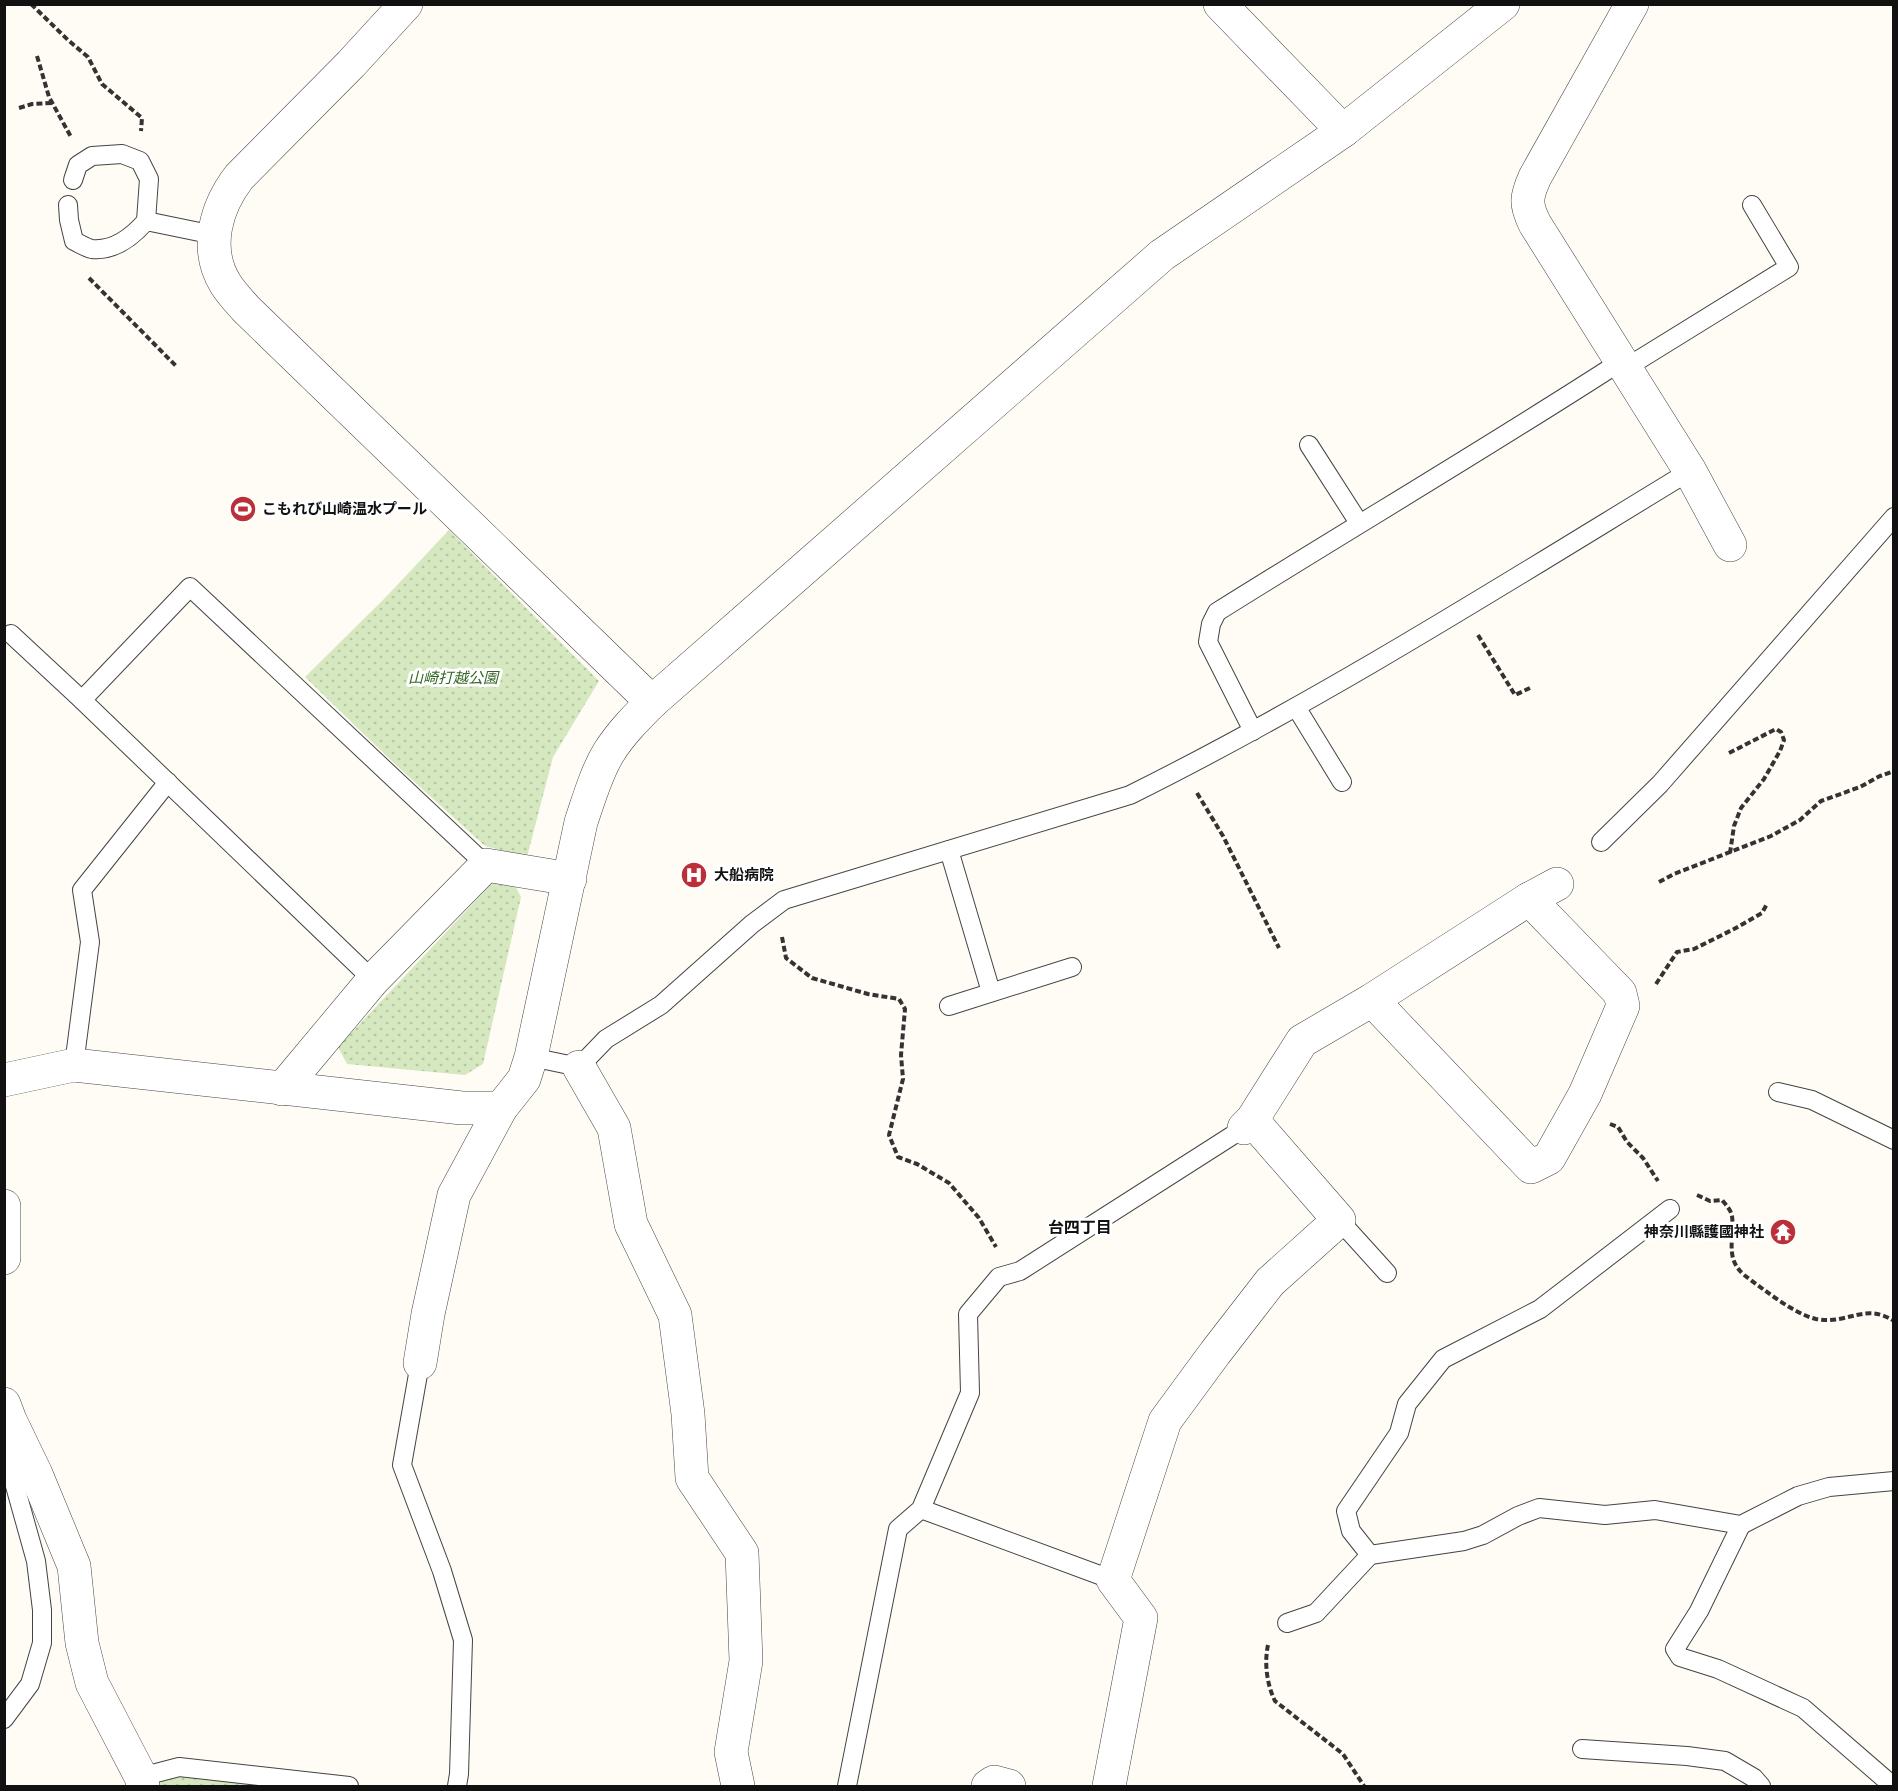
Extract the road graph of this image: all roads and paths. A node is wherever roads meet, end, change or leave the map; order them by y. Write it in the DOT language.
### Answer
graph roads {
  1 [pos="32,4"];
  2 [pos="406,4"];
  3 [pos="1220,4"];
  4 [pos="1503,4"];
  5 [pos="1632,4"];
  6 [pos="38,56"];
  7 [pos="52,103"];
  8 [pos="19,108"];
  9 [pos="1343,131"];
  10 [pos="140,160"];
  11 [pos="84,161"];
  12 [pos="73,180"];
  13 [pos="68,205"];
  14 [pos="1752,205"];
  15 [pos="147,221"];
  16 [pos="214,235"];
  17 [pos="74,241"];
  18 [pos="1622,366"];
  19 [pos="177,367"];
  20 [pos="1309,444"];
  21 [pos="1690,471"];
  22 [pos="1893,517"];
  23 [pos="1359,523"];
  24 [pos="1730,545"];
  25 [pos="1462,609"];
  26 [pos="11,634"];
  27 [pos="1530,688"];
  28 [pos="82,700"];
  29 [pos="652,702"];
  30 [pos="1296,706"];
  31 [pos="1253,731"];
  32 [pos="1726,754"];
  33 [pos="1182,769"];
  34 [pos="1893,771"];
  35 [pos="168,782"];
  36 [pos="1342,782"];
  37 [pos="1601,842"];
  38 [pos="949,850"];
  39 [pos="1730,853"];
  40 [pos="486,865"];
  41 [pos="570,879"];
  42 [pos="1659,882"];
  43 [pos="784,900"];
  44 [pos="1767,904"];
  45 [pos="1279,948"];
  46 [pos="1072,967"];
  47 [pos="373,980"];
  48 [pos="991,992"];
  49 [pos="1372,1000"];
  50 [pos="949,1006"];
  51 [pos="1623,1006"];
  52 [pos="531,1057"];
  53 [pos="74,1065"];
  54 [pos="579,1067"];
  55 [pos="4,1080"];
  56 [pos="282,1089"];
  57 [pos="1778,1092"];
  58 [pos="501,1108"];
  59 [pos="1576,1109"];
  60 [pos="1248,1124"];
  61 [pos="1893,1140"];
  62 [pos="1663,1188"];
  63 [pos="1688,1194"];
  64 [pos="4,1206"];
  65 [pos="1670,1209"];
  66 [pos="1339,1220"];
  67 [pos="4,1258"];
  68 [pos="1011,1274"];
  69 [pos="1387,1274"];
  70 [pos="1893,1321"];
  71 [pos="420,1364"];
  72 [pos="7,1412"];
  73 [pos="1893,1481"];
  74 [pos="921,1509"];
  75 [pos="1741,1525"];
  76 [pos="1370,1555"];
  77 [pos="1113,1580"];
  78 [pos="1287,1623"];
  79 [pos="4,1719"];
  80 [pos="1582,1749"];
  81 [pos="142,1782"];
  82 [pos="349,1786"];
  83 [pos="457,1786"];
  84 [pos="738,1786"];
  85 [pos="847,1786"];
  86 [pos="988,1786"];
  87 [pos="1009,1786"];
  88 [pos="1109,1786"];
  89 [pos="1364,1786"];
  90 [pos="1761,1786"];
  91 [pos="1893,1786"];
  1 -- 10 [label="path"];
  2 -- 16 [label="street"];
  3 -- 9 [label="street"];
  4 -- 9 [label="street"];
  5 -- 18 [label="street"];
  6 -- 7 [label="path"];
  7 -- 8 [label="path"];
  7 -- 11 [label="path"];
  9 -- 29 [label="street"];
  10 -- 11 [label="lane"];
  10 -- 15 [label="lane"];
  11 -- 12 [label="lane"];
  13 -- 17 [label="lane"];
  14 -- 18 [label="lane"];
  15 -- 16 [label="lane"];
  15 -- 17 [label="lane"];
  16 -- 29 [label="street"];
  17 -- 19 [label="path"];
  18 -- 21 [label="street"];
  18 -- 23 [label="lane"];
  20 -- 23 [label="lane"];
  21 -- 24 [label="street"];
  21 -- 25 [label="lane"];
  22 -- 37 [label="lane"];
  23 -- 31 [label="lane"];
  25 -- 27 [label="path"];
  25 -- 30 [label="lane"];
  26 -- 28 [label="lane"];
  28 -- 35 [label="lane"];
  28 -- 40 [label="lane"];
  29 -- 41 [label="street"];
  30 -- 31 [label="lane"];
  30 -- 36 [label="lane"];
  31 -- 33 [label="lane"];
  32 -- 39 [label="path"];
  33 -- 38 [label="lane"];
  33 -- 45 [label="path"];
  34 -- 39 [label="path"];
  35 -- 47 [label="lane"];
  35 -- 53 [label="lane"];
  38 -- 43 [label="lane"];
  38 -- 48 [label="lane"];
  39 -- 42 [label="path"];
  40 -- 41 [label="street"];
  40 -- 47 [label="street"];
  41 -- 52 [label="street"];
  43 -- 54 [label="lane"];
  43 -- 68 [label="path"];
  44 -- 51 [label="path"];
  46 -- 48 [label="lane"];
  47 -- 56 [label="street"];
  48 -- 50 [label="lane"];
  49 -- 51 [label="street"];
  49 -- 59 [label="street"];
  49 -- 60 [label="street"];
  51 -- 59 [label="street"];
  52 -- 54 [label="lane"];
  52 -- 58 [label="street"];
  53 -- 55 [label="street"];
  53 -- 56 [label="street"];
  54 -- 84 [label="street"];
  56 -- 58 [label="street"];
  57 -- 61 [label="lane"];
  58 -- 71 [label="street"];
  59 -- 62 [label="path"];
  60 -- 66 [label="street"];
  60 -- 68 [label="lane"];
  63 -- 70 [label="path"];
  64 -- 67 [label="street"];
  65 -- 76 [label="lane"];
  66 -- 69 [label="lane"];
  66 -- 77 [label="street"];
  68 -- 74 [label="lane"];
  71 -- 83 [label="lane"];
  72 -- 79 [label="lane"];
  72 -- 81 [label="street"];
  73 -- 75 [label="lane"];
  74 -- 77 [label="lane"];
  74 -- 85 [label="lane"];
  75 -- 76 [label="lane"];
  75 -- 91 [label="lane"];
  76 -- 78 [label="lane"];
  77 -- 88 [label="street"];
  78 -- 89 [label="path"];
  80 -- 90 [label="lane"];
  81 -- 82 [label="lane"];
  86 -- 87 [label="street"];
}
